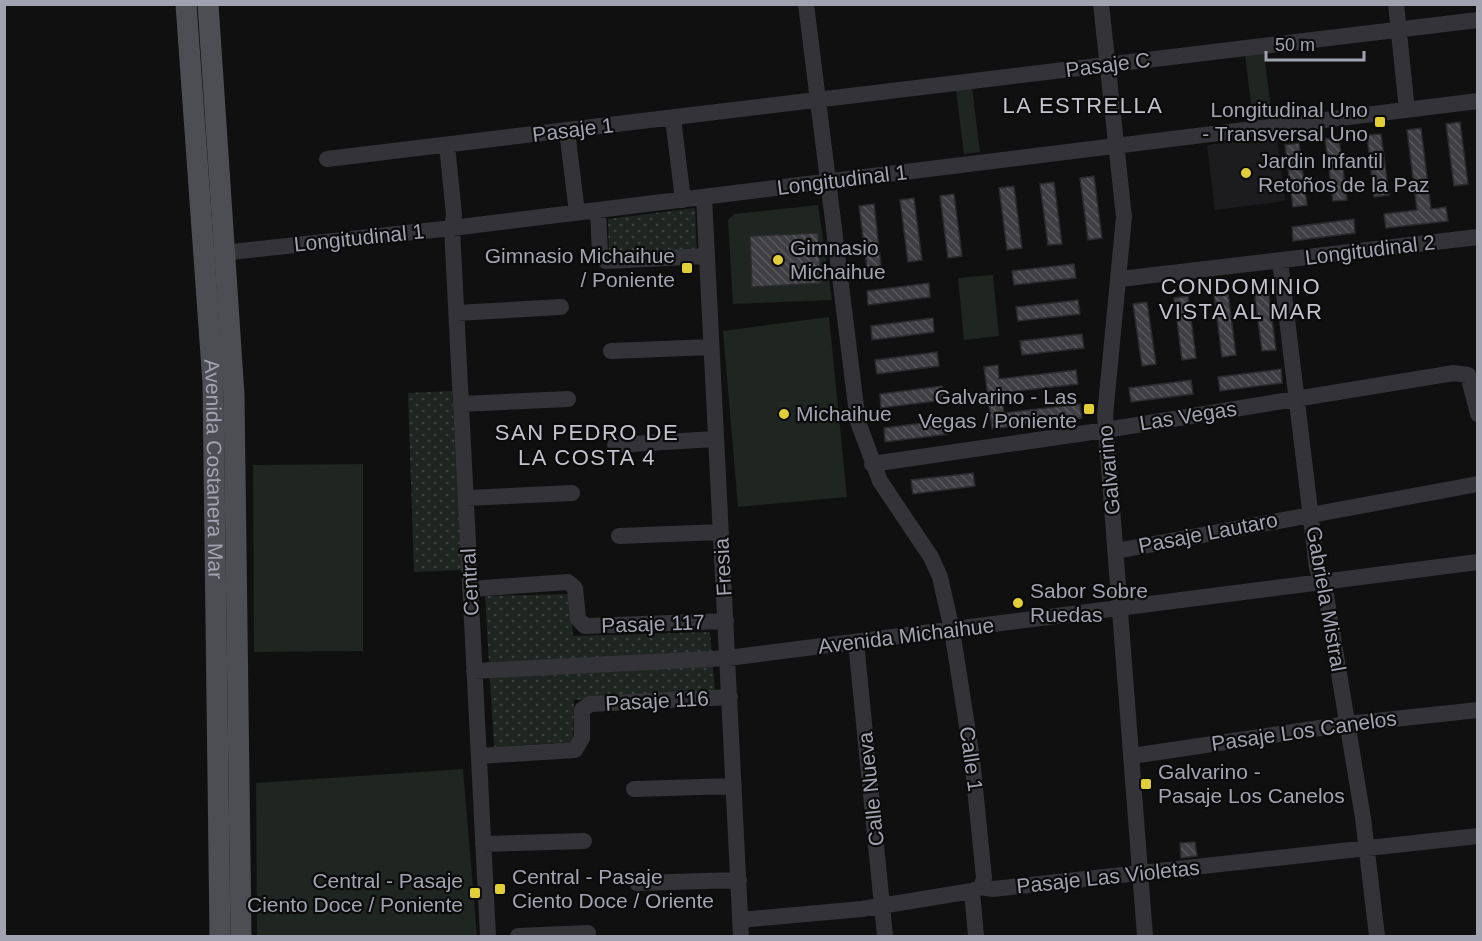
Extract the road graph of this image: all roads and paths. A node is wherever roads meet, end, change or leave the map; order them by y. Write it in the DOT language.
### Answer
graph roads {
  1 [pos="186,4"];
  2 [pos="208,4"];
  3 [pos="806,4"];
  4 [pos="1101,4"];
  5 [pos="1396,4"];
  6 [pos="1478,20"];
  7 [pos="1399,30"];
  8 [pos="1108,65"];
  9 [pos="818,100"];
  10 [pos="1478,101"];
  11 [pos="1407,110"];
  12 [pos="673,118"];
  13 [pos="567,131"];
  14 [pos="447,145"];
  15 [pos="1118,146"];
  16 [pos="327,159"];
  17 [pos="828,181"];
  18 [pos="704,197"];
  19 [pos="682,200"];
  20 [pos="598,210"];
  21 [pos="577,212"];
  22 [pos="452,228"];
  23 [pos="1478,237"];
  24 [pos="216,253"];
  25 [pos="707,256"];
  26 [pos="1280,261"];
  27 [pos="1120,279"];
  28 [pos="561,307"];
  29 [pos="457,313"];
  30 [pos="711,347"];
  31 [pos="611,351"];
  32 [pos="1296,398"];
  33 [pos="568,399"];
  34 [pos="461,404"];
  35 [pos="1478,414"];
  36 [pos="1106,430"];
  37 [pos="716,439"];
  38 [pos="615,445"];
  39 [pos="872,464"];
  40 [pos="1478,484"];
  41 [pos="572,493"];
  42 [pos="466,498"];
  43 [pos="1311,513"];
  44 [pos="721,532"];
  45 [pos="619,536"];
  46 [pos="1116,551"];
  47 [pos="1478,562"];
  48 [pos="1322,582"];
  49 [pos="470,589"];
  50 [pos="1121,609"];
  51 [pos="726,621"];
  52 [pos="952,630"];
  53 [pos="856,642"];
  54 [pos="728,658"];
  55 [pos="474,671"];
  56 [pos="238,688"];
  57 [pos="217,689"];
  58 [pos="730,697"];
  59 [pos="1478,710"];
  60 [pos="1347,724"];
  61 [pos="479,756"];
  62 [pos="1132,756"];
  63 [pos="734,786"];
  64 [pos="634,789"];
  65 [pos="1478,836"];
  66 [pos="584,841"];
  67 [pos="483,844"];
  68 [pos="1367,848"];
  69 [pos="1140,873"];
  70 [pos="738,880"];
  71 [pos="637,883"];
  72 [pos="976,889"];
  73 [pos="882,906"];
  74 [pos="741,928"];
  75 [pos="588,933"];
  76 [pos="220,936"];
  77 [pos="241,936"];
  78 [pos="488,936"];
  79 [pos="518,936"];
  80 [pos="885,936"];
  81 [pos="976,936"];
  82 [pos="1145,936"];
  83 [pos="1377,936"];
  1 -- 24 [label="main road, Avenida Costanera Mar"];
  2 -- 24 [label="main road, Avenida Costanera Mar"];
  3 -- 9 [label="street, Calle 1"];
  4 -- 8 [label="street, Galvarino"];
  5 -- 7 [label="street"];
  6 -- 7 [label="street, Pasaje C"];
  7 -- 8 [label="street, Pasaje C"];
  7 -- 11 [label="street"];
  8 -- 9 [label="street, Pasaje C"];
  8 -- 15 [label="street, Galvarino"];
  9 -- 12 [label="street, Pasaje 1"];
  9 -- 17 [label="street, Calle 1"];
  10 -- 11 [label="street, Longitudinal 1"];
  11 -- 15 [label="street, Longitudinal 1"];
  12 -- 13 [label="street, Pasaje 1"];
  12 -- 19 [label="street"];
  13 -- 14 [label="street, Pasaje 1"];
  13 -- 21 [label="street"];
  14 -- 16 [label="street, Pasaje 1"];
  14 -- 22 [label="street, Central"];
  15 -- 17 [label="street, Longitudinal 1"];
  15 -- 27 [label="street, Galvarino"];
  17 -- 18 [label="street, Longitudinal 1"];
  17 -- 39 [label="street, Calle 1"];
  18 -- 19 [label="street, Longitudinal 1"];
  18 -- 25 [label="street, Fresia"];
  19 -- 20 [label="street, Longitudinal 1"];
  20 -- 21 [label="street, Longitudinal 1"];
  20 -- 25 [label="street"];
  21 -- 22 [label="street, Longitudinal 1"];
  22 -- 24 [label="street, Longitudinal 1"];
  22 -- 29 [label="street, Central"];
  23 -- 26 [label="street, Longitudinal 2"];
  24 -- 56 [label="main road, Avenida Costanera Mar"];
  24 -- 57 [label="main road, Avenida Costanera Mar"];
  25 -- 30 [label="street, Fresia"];
  26 -- 27 [label="street, Longitudinal 2"];
  26 -- 32 [label="street, Gabriela Mistral"];
  27 -- 36 [label="street, Galvarino"];
  28 -- 29 [label="street"];
  29 -- 34 [label="street, Central"];
  30 -- 31 [label="street"];
  30 -- 37 [label="street, Fresia"];
  32 -- 35 [label="street, Las Vegas"];
  32 -- 36 [label="street, Las Vegas"];
  32 -- 43 [label="street, Gabriela Mistral"];
  33 -- 34 [label="street"];
  34 -- 42 [label="street, Central"];
  36 -- 39 [label="street, Las Vegas"];
  36 -- 46 [label="street, Galvarino"];
  37 -- 38 [label="street"];
  37 -- 44 [label="street, Fresia"];
  39 -- 52 [label="street, Calle 1"];
  40 -- 43 [label="street, Pasaje Lautaro"];
  41 -- 42 [label="street"];
  42 -- 49 [label="street, Central"];
  43 -- 46 [label="street, Pasaje Lautaro"];
  43 -- 48 [label="street, Gabriela Mistral"];
  44 -- 45 [label="street"];
  44 -- 51 [label="street, Fresia"];
  46 -- 50 [label="street, Galvarino"];
  47 -- 48 [label="street, Avenida Michaihue"];
  48 -- 50 [label="street, Avenida Michaihue"];
  48 -- 60 [label="street, Gabriela Mistral"];
  49 -- 51 [label="street, Pasaje 117"];
  49 -- 55 [label="street, Central"];
  50 -- 52 [label="street, Avenida Michaihue"];
  50 -- 62 [label="street, Galvarino"];
  51 -- 54 [label="street, Fresia"];
  52 -- 53 [label="street, Avenida Michaihue"];
  52 -- 72 [label="street, Calle 1"];
  53 -- 54 [label="street, Avenida Michaihue"];
  53 -- 73 [label="street, Calle Nueva"];
  54 -- 55 [label="street, Avenida Michaihue"];
  54 -- 58 [label="street, Fresia"];
  55 -- 61 [label="street, Central"];
  56 -- 57 [label="main road"];
  56 -- 77 [label="main road, Avenida Costanera Mar"];
  57 -- 76 [label="main road, Avenida Costanera Mar"];
  58 -- 61 [label="street, Pasaje 116"];
  58 -- 63 [label="street, Fresia"];
  59 -- 60 [label="street, Pasaje Los Canelos"];
  60 -- 62 [label="street, Pasaje Los Canelos"];
  60 -- 68 [label="street, Gabriela Mistral"];
  61 -- 67 [label="street, Central"];
  62 -- 69 [label="street, Galvarino"];
  63 -- 64 [label="street"];
  63 -- 70 [label="street, Fresia"];
  65 -- 68 [label="street, Pasaje Las Violetas"];
  66 -- 67 [label="street"];
  67 -- 78 [label="street, Central"];
  68 -- 69 [label="street, Pasaje Las Violetas"];
  68 -- 83 [label="street, Gabriela Mistral"];
  69 -- 72 [label="street, Pasaje Las Violetas"];
  69 -- 82 [label="street, Galvarino"];
  70 -- 71 [label="street"];
  70 -- 74 [label="street, Fresia"];
  72 -- 73 [label="street, Pasaje Las Violetas"];
  72 -- 81 [label="street, Calle 1"];
  73 -- 74 [label="street, Pasaje Las Violetas"];
  73 -- 80 [label="street, Calle Nueva"];
  75 -- 79 [label="street"];
}
